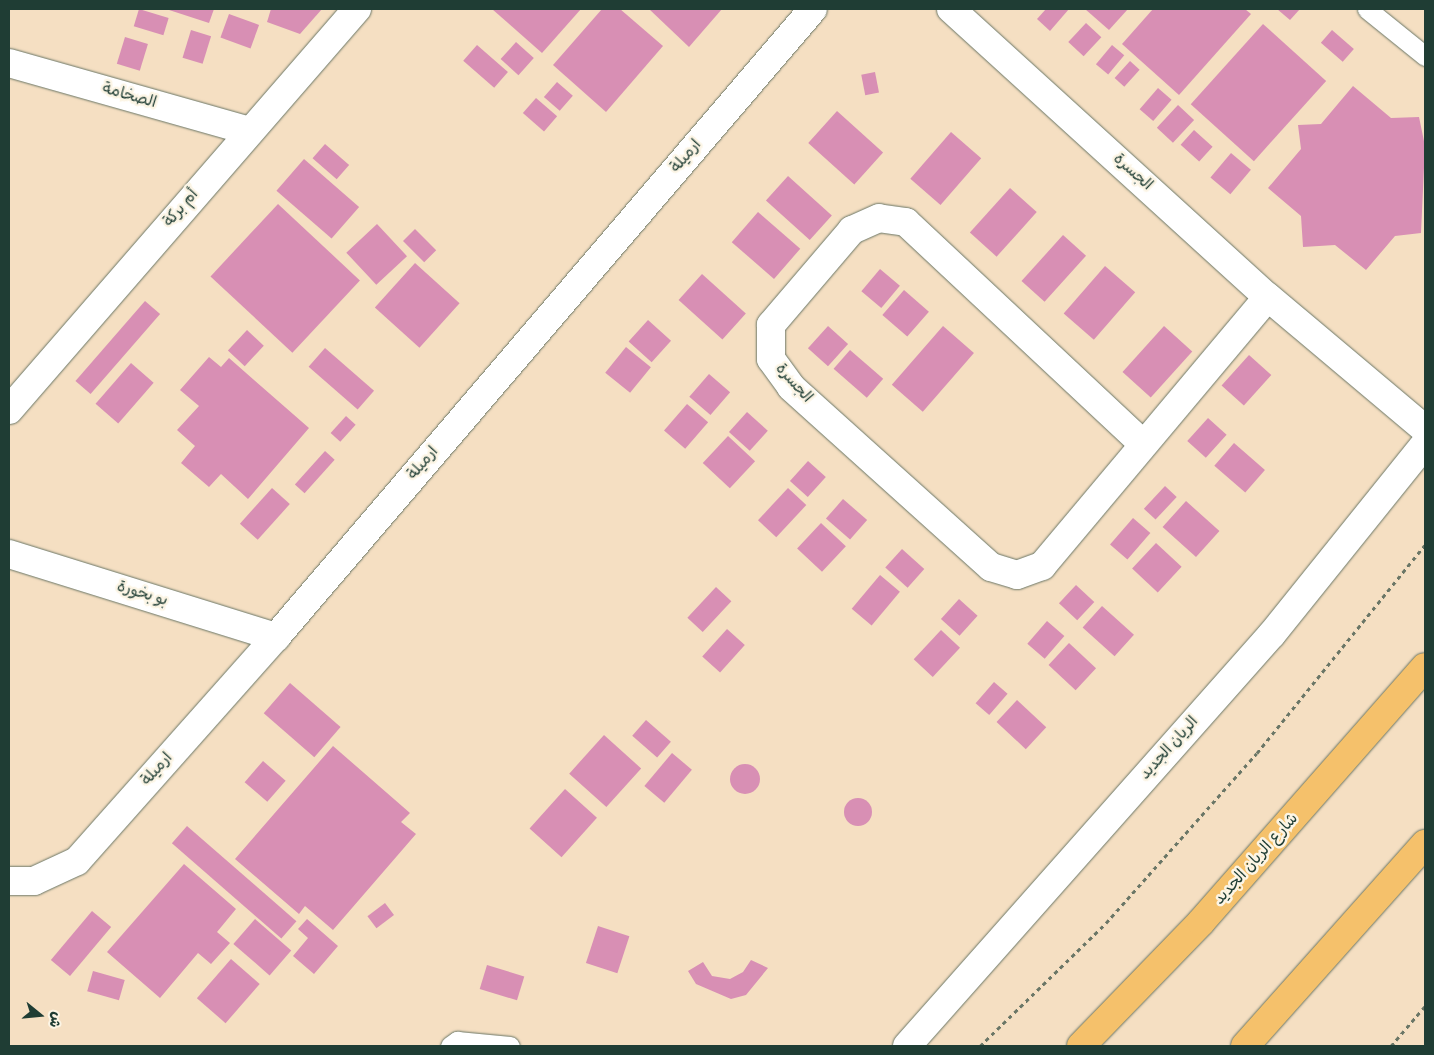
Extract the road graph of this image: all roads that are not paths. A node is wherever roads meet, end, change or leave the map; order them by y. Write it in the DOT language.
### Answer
graph roads {
  1 [pos="357,9"];
  2 [pos="813,9"];
  3 [pos="951,9"];
  4 [pos="1367,9"];
  5 [pos="1425,56"];
  6 [pos="9,64"];
  7 [pos="250,131"];
  8 [pos="1268,296"];
  9 [pos="9,410"];
  10 [pos="1425,429"];
  11 [pos="1142,443"];
  12 [pos="1425,444"];
  13 [pos="9,554"];
  14 [pos="276,637"];
  15 [pos="1425,666"];
  16 [pos="1425,844"];
  17 [pos="9,881"];
  18 [pos="450,1046"];
  19 [pos="510,1046"];
  20 [pos="907,1046"];
  21 [pos="1081,1046"];
  22 [pos="1245,1046"];
  1 -- 7 [label="street, أم بركة"];
  2 -- 14 [label="street, ارميلة"];
  3 -- 8 [label="street, الجسرة"];
  4 -- 5 [label="lane"];
  6 -- 7 [label="street, الصخامة"];
  7 -- 9 [label="street, أم بركة"];
  8 -- 10 [label="street, الجسرة"];
  8 -- 11 [label="street, الجسرة"];
  11 -- 11 [label="street, الجسرة"];
  12 -- 20 [label="street, الريان الجديد"];
  13 -- 14 [label="street, بو بخورة"];
  14 -- 17 [label="street, ارميلة"];
  15 -- 21 [label="highway, شارع الريان الجديد"];
  16 -- 22 [label="highway"];
  18 -- 19 [label="lane"];
}
